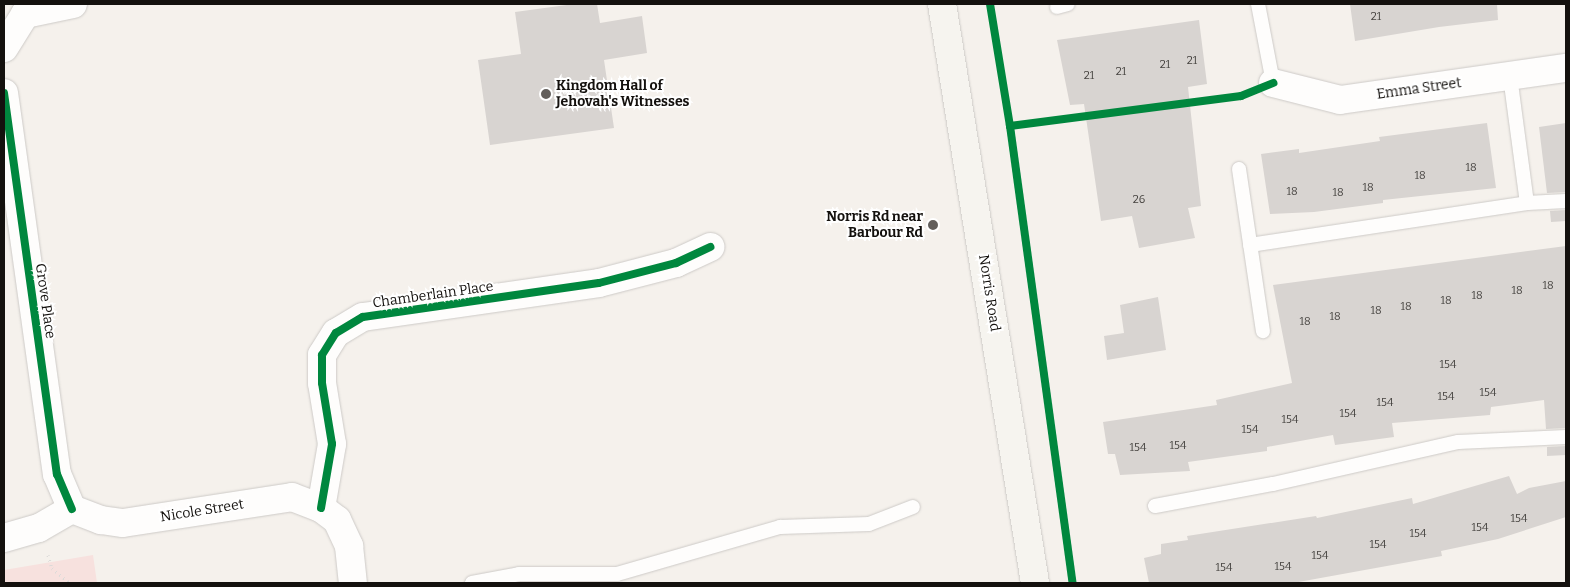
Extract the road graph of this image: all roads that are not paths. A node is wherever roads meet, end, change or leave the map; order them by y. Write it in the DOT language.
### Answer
graph roads {
  1 [pos="73,4"];
  2 [pos="942,4"];
  3 [pos="1258,4"];
  4 [pos="4,48"];
  5 [pos="1566,68"];
  6 [pos="1510,76"];
  7 [pos="1273,83"];
  8 [pos="4,93"];
  9 [pos="1239,169"];
  10 [pos="1566,201"];
  11 [pos="1527,203"];
  12 [pos="1250,245"];
  13 [pos="710,247"];
  14 [pos="1263,331"];
  15 [pos="1566,438"];
  16 [pos="913,506"];
  17 [pos="1155,506"];
  18 [pos="321,508"];
  19 [pos="72,509"];
  20 [pos="4,538"];
  21 [pos="353,583"];
  22 [pos="472,583"];
  23 [pos="1035,583"];
  1 -- 4 [label="street"];
  2 -- 23 [label="main road, Norris Road"];
  3 -- 7 [label="lane"];
  5 -- 6 [label="street, Emma Street"];
  6 -- 7 [label="street, Emma Street"];
  6 -- 11 [label="lane"];
  8 -- 19 [label="street, Grove Place"];
  9 -- 12 [label="lane"];
  10 -- 11 [label="lane"];
  11 -- 12 [label="lane"];
  12 -- 14 [label="lane"];
  13 -- 18 [label="street, Chamberlain Place"];
  15 -- 17 [label="lane"];
  16 -- 22 [label="lane"];
  18 -- 19 [label="street, Nicole Street"];
  18 -- 21 [label="street, Nicole Street"];
  19 -- 20 [label="street"];
}
